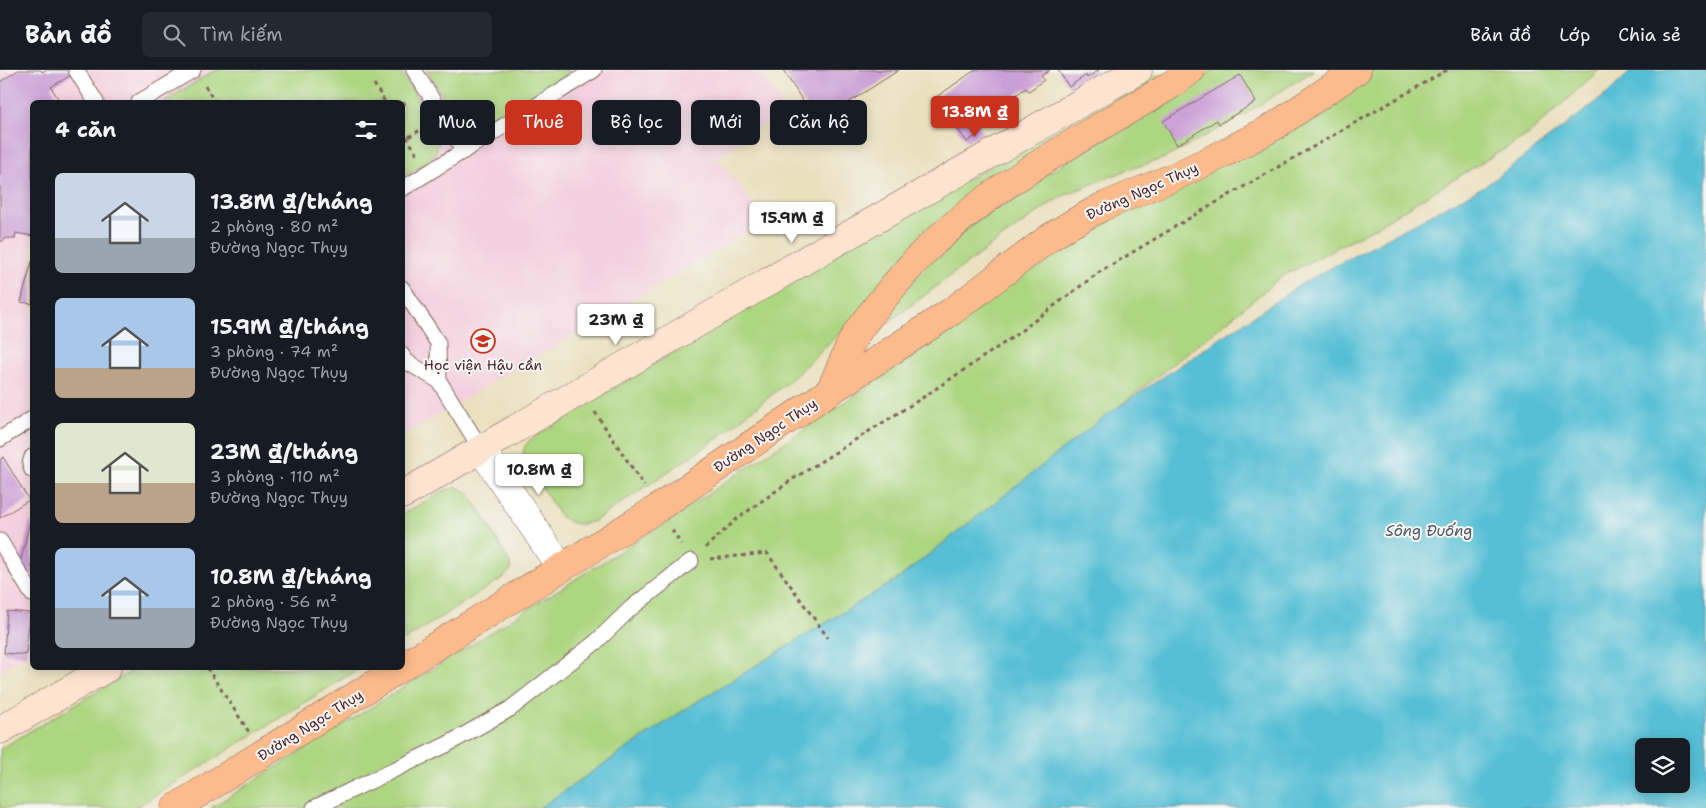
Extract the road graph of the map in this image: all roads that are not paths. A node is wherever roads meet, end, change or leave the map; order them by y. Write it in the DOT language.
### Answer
graph roads {
  1 [pos="76,70"];
  2 [pos="193,70"];
  3 [pos="414,70"];
  4 [pos="594,70"];
  5 [pos="1138,70"];
  6 [pos="1191,70"];
  7 [pos="1357,70"];
  8 [pos="95,100"];
  9 [pos="142,100"];
  10 [pos="464,151"];
  11 [pos="405,187"];
  12 [pos="405,293"];
  13 [pos="405,359"];
  14 [pos="439,381"];
  15 [pos="830,392"];
  16 [pos="30,420"];
  17 [pos="0,439"];
  18 [pos="481,449"];
  19 [pos="405,493"];
  20 [pos="0,541"];
  21 [pos="691,561"];
  22 [pos="561,568"];
  23 [pos="30,591"];
  24 [pos="405,665"];
  25 [pos="397,670"];
  26 [pos="90,672"];
  27 [pos="0,730"];
  28 [pos="175,808"];
  29 [pos="314,808"];
  1 -- 8 [label="lane"];
  2 -- 9 [label="lane"];
  3 -- 10 [label="lane"];
  4 -- 10 [label="lane"];
  5 -- 18 [label="street"];
  6 -- 15 [label="main road"];
  7 -- 15 [label="main road, Đường Ngọc Thụy"];
  10 -- 11 [label="lane"];
  12 -- 14 [label="lane"];
  13 -- 14 [label="lane"];
  14 -- 18 [label="lane"];
  15 -- 22 [label="main road, Đường Ngọc Thụy"];
  16 -- 17 [label="lane"];
  18 -- 19 [label="street"];
  18 -- 22 [label="street"];
  20 -- 23 [label="lane"];
  21 -- 29 [label="lane"];
  22 -- 24 [label="main road, Đường Ngọc Thụy"];
  25 -- 28 [label="main road, Đường Ngọc Thụy"];
  26 -- 27 [label="street"];
}
